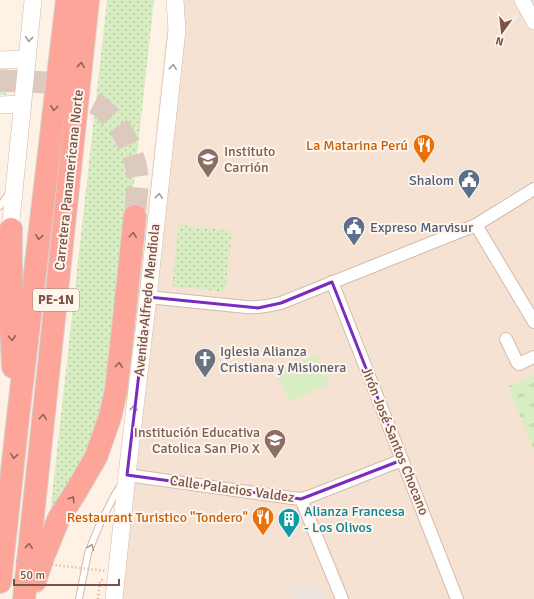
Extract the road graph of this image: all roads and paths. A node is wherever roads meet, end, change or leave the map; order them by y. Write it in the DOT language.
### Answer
graph roads {
  1 [pos="67,0"];
  2 [pos="88,0"];
  3 [pos="175,0"];
  4 [pos="522,0"];
  5 [pos="31,4"];
  6 [pos="534,22"];
  7 [pos="27,59"];
  8 [pos="0,60"];
  9 [pos="23,104"];
  10 [pos="0,105"];
  11 [pos="15,186"];
  12 [pos="534,189"];
  13 [pos="0,206"];
  14 [pos="135,216"];
  15 [pos="476,225"];
  16 [pos="7,235"];
  17 [pos="332,282"];
  18 [pos="148,297"];
  19 [pos="0,322"];
  20 [pos="534,322"];
  21 [pos="506,339"];
  22 [pos="534,357"];
  23 [pos="18,417"];
  24 [pos="402,460"];
  25 [pos="127,475"];
  26 [pos="301,499"];
  27 [pos="0,559"];
  28 [pos="107,571"];
  29 [pos="105,580"];
  30 [pos="0,582"];
  31 [pos="24,599"];
  32 [pos="30,599"];
  33 [pos="79,599"];
  34 [pos="98,599"];
  35 [pos="114,599"];
  36 [pos="342,599"];
  37 [pos="457,599"];
  1 -- 23 [label="highway, Carretera Panamericana Norte / PE-1N, one-way"];
  31 -- 2 [label="highway, Carretera Panamericana Norte / PE-1N, one-way"];
  18 -- 3 [label="main road, Avenida Alfredo Mendiola, one-way"];
  4 -- 6 [label="street"];
  5 -- 7 [label="main road, one-way"];
  7 -- 8 [label="main road"];
  7 -- 9 [label="main road"];
  9 -- 10 [label="main road"];
  9 -- 11 [label="main road"];
  11 -- 13 [label="lane"];
  11 -- 16 [label="main road"];
  12 -- 15 [label="street"];
  32 -- 14 [label="highway, one-way"];
  15 -- 17 [label="street"];
  15 -- 20 [label="street"];
  16 -- 19 [label="main road"];
  16 -- 23 [label="highway, one-way"];
  17 -- 18 [label="street"];
  17 -- 24 [label="street, Jirón José Santos Chocano"];
  25 -- 18 [label="main road, Avenida Alfredo Mendiola, one-way"];
  21 -- 22 [label="street"];
  23 -- 30 [label="highway, Carretera Panamericana Norte / PE-1N, one-way"];
  24 -- 26 [label="street, Calle Palacios Valdez"];
  24 -- 37 [label="street, Jirón José Santos Chocano"];
  25 -- 26 [label="street, Calle Palacios Valdez"];
  33 -- 25 [label="lane, one-way"];
  25 -- 35 [label="main road, Avenida Alfredo Mendiola"];
  26 -- 36 [label="street"];
  27 -- 28 [label="path, bridge"];
  29 -- 34 [label="path, bridge"];
}
